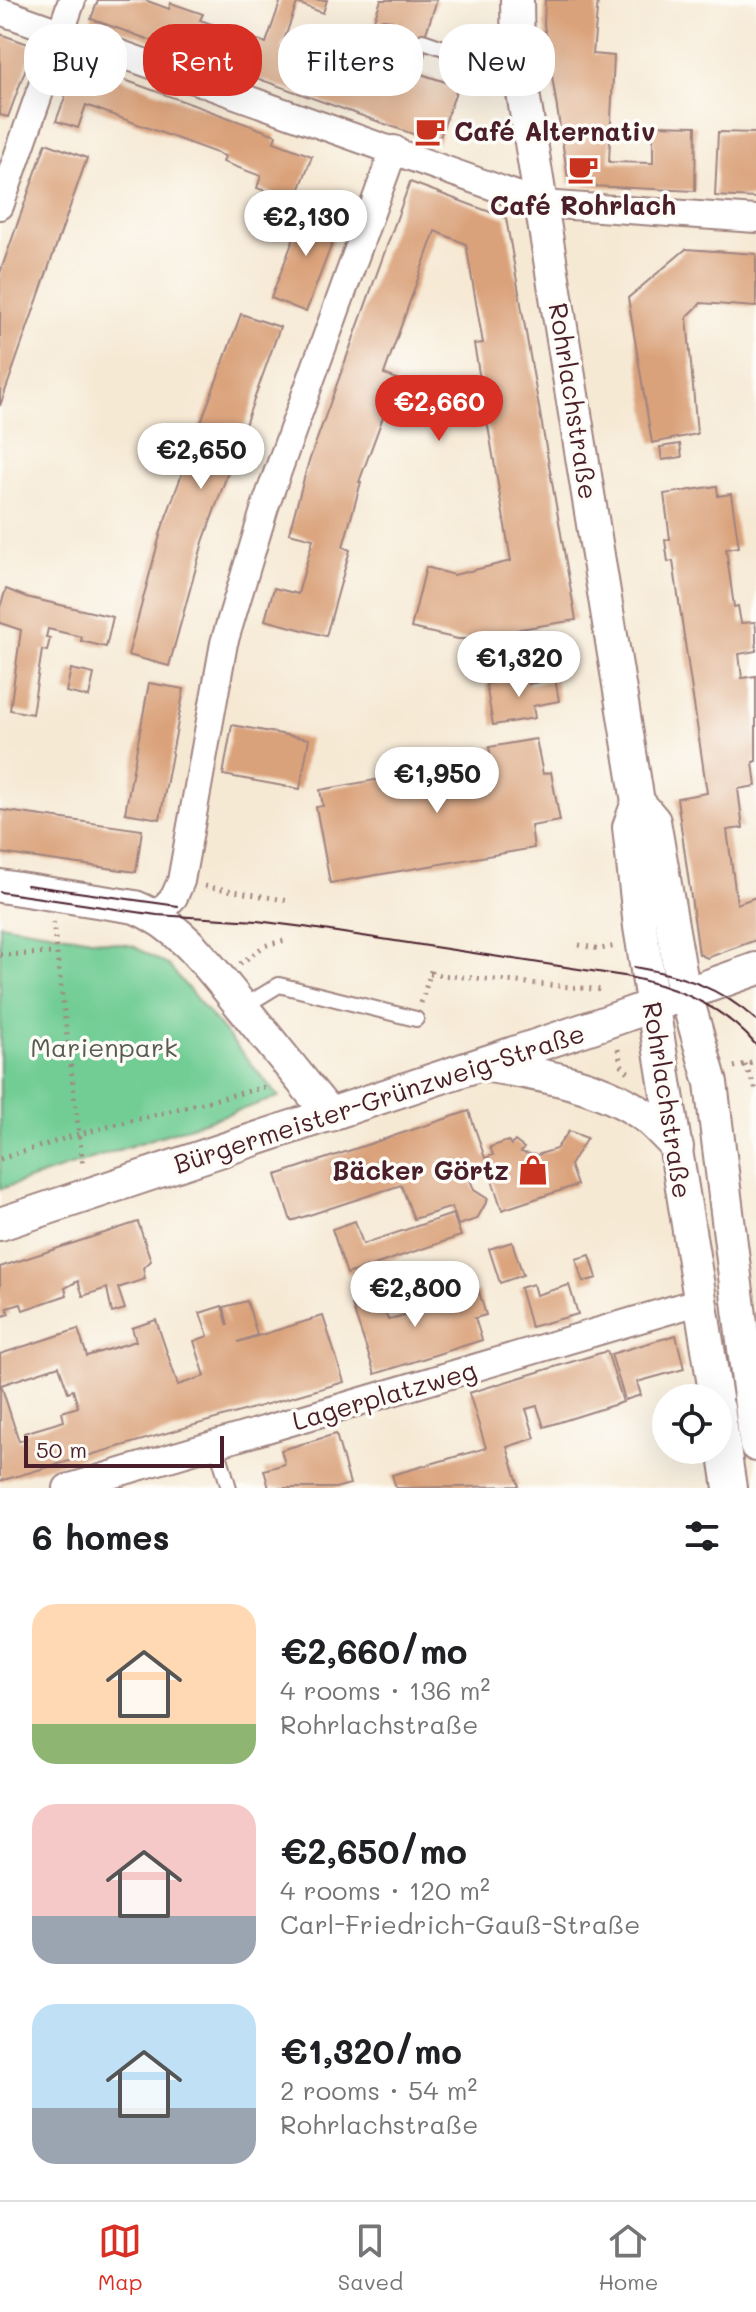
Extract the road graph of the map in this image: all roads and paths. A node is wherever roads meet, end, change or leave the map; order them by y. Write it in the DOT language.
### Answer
graph roads {
  1 [pos="72,0"];
  2 [pos="517,0"];
  3 [pos="0,11"];
  4 [pos="35,24"];
  5 [pos="63,24"];
  6 [pos="517,24"];
  7 [pos="423,41"];
  8 [pos="439,46"];
  9 [pos="127,56"];
  10 [pos="38,96"];
  11 [pos="524,96"];
  12 [pos="394,149"];
  13 [pos="542,204"];
  14 [pos="0,206"];
  15 [pos="756,219"];
  16 [pos="638,802"];
  17 [pos="181,881"];
  18 [pos="0,886"];
  19 [pos="50,895"];
  20 [pos="290,901"];
  21 [pos="157,915"];
  22 [pos="289,939"];
  23 [pos="56,953"];
  24 [pos="0,955"];
  25 [pos="756,969"];
  26 [pos="220,979"];
  27 [pos="571,984"];
  28 [pos="685,995"];
  29 [pos="653,1006"];
  30 [pos="242,1007"];
  31 [pos="416,1019"];
  32 [pos="611,1021"];
  33 [pos="756,1062"];
  34 [pos="479,1064"];
  35 [pos="301,1078"];
  36 [pos="632,1078"];
  37 [pos="756,1090"];
  38 [pos="330,1115"];
  39 [pos="79,1134"];
  40 [pos="677,1147"];
  41 [pos="0,1159"];
  42 [pos="86,1195"];
  43 [pos="0,1224"];
  44 [pos="701,1301"];
  45 [pos="714,1384"];
  46 [pos="216,1444"];
  47 [pos="756,1445"];
  48 [pos="726,1464"];
  49 [pos="67,1488"];
  50 [pos="229,1488"];
  51 [pos="730,1488"];
  1 -- 5 [label="street"];
  2 -- 6 [label="street, Rohrlachstraße"];
  3 -- 4 [label="street"];
  7 -- 8 [label="lane"];
  9 -- 12 [label="street"];
  10 -- 14 [label="street"];
  11 -- 13 [label="street, Rohrlachstraße"];
  12 -- 13 [label="street"];
  12 -- 17 [label="street"];
  13 -- 15 [label="street"];
  13 -- 16 [label="street, Rohrlachstraße"];
  16 -- 28 [label="street, Rohrlachstraße"];
  16 -- 29 [label="street, Rohrlachstraße"];
  17 -- 20 [label="path"];
  17 -- 21 [label="street"];
  18 -- 19 [label="street"];
  19 -- 21 [label="street"];
  19 -- 23 [label="path"];
  21 -- 26 [label="street"];
  22 -- 26 [label="path"];
  23 -- 24 [label="path"];
  23 -- 39 [label="path"];
  25 -- 28 [label="street, Bürgermeister-Grünzweig-Straße"];
  26 -- 30 [label="street"];
  27 -- 31 [label="path"];
  28 -- 29 [label="street, Bürgermeister-Grünzweig-Straße"];
  28 -- 47 [label="street, Rohrlachstraße"];
  29 -- 32 [label="street, Bürgermeister-Grünzweig-Straße"];
  29 -- 40 [label="street, Rohrlachstraße"];
  30 -- 31 [label="lane"];
  30 -- 35 [label="street"];
  32 -- 34 [label="street, Bürgermeister-Grünzweig-Straße"];
  32 -- 36 [label="path"];
  33 -- 37 [label="path"];
  34 -- 38 [label="street, Bürgermeister-Grünzweig-Straße"];
  34 -- 40 [label="street"];
  35 -- 38 [label="street"];
  35 -- 39 [label="path"];
  38 -- 42 [label="street, Bürgermeister-Grünzweig-Straße"];
  39 -- 41 [label="path"];
  39 -- 42 [label="path"];
  40 -- 44 [label="street, Rohrlachstraße"];
  42 -- 43 [label="street, Bürgermeister-Grünzweig-Straße"];
  44 -- 45 [label="street, Rohrlachstraße"];
  44 -- 46 [label="street, Lagerplatzweg"];
  46 -- 49 [label="street, Lagerplatzweg"];
  46 -- 50 [label="lane"];
  48 -- 51 [label="street"];
}
